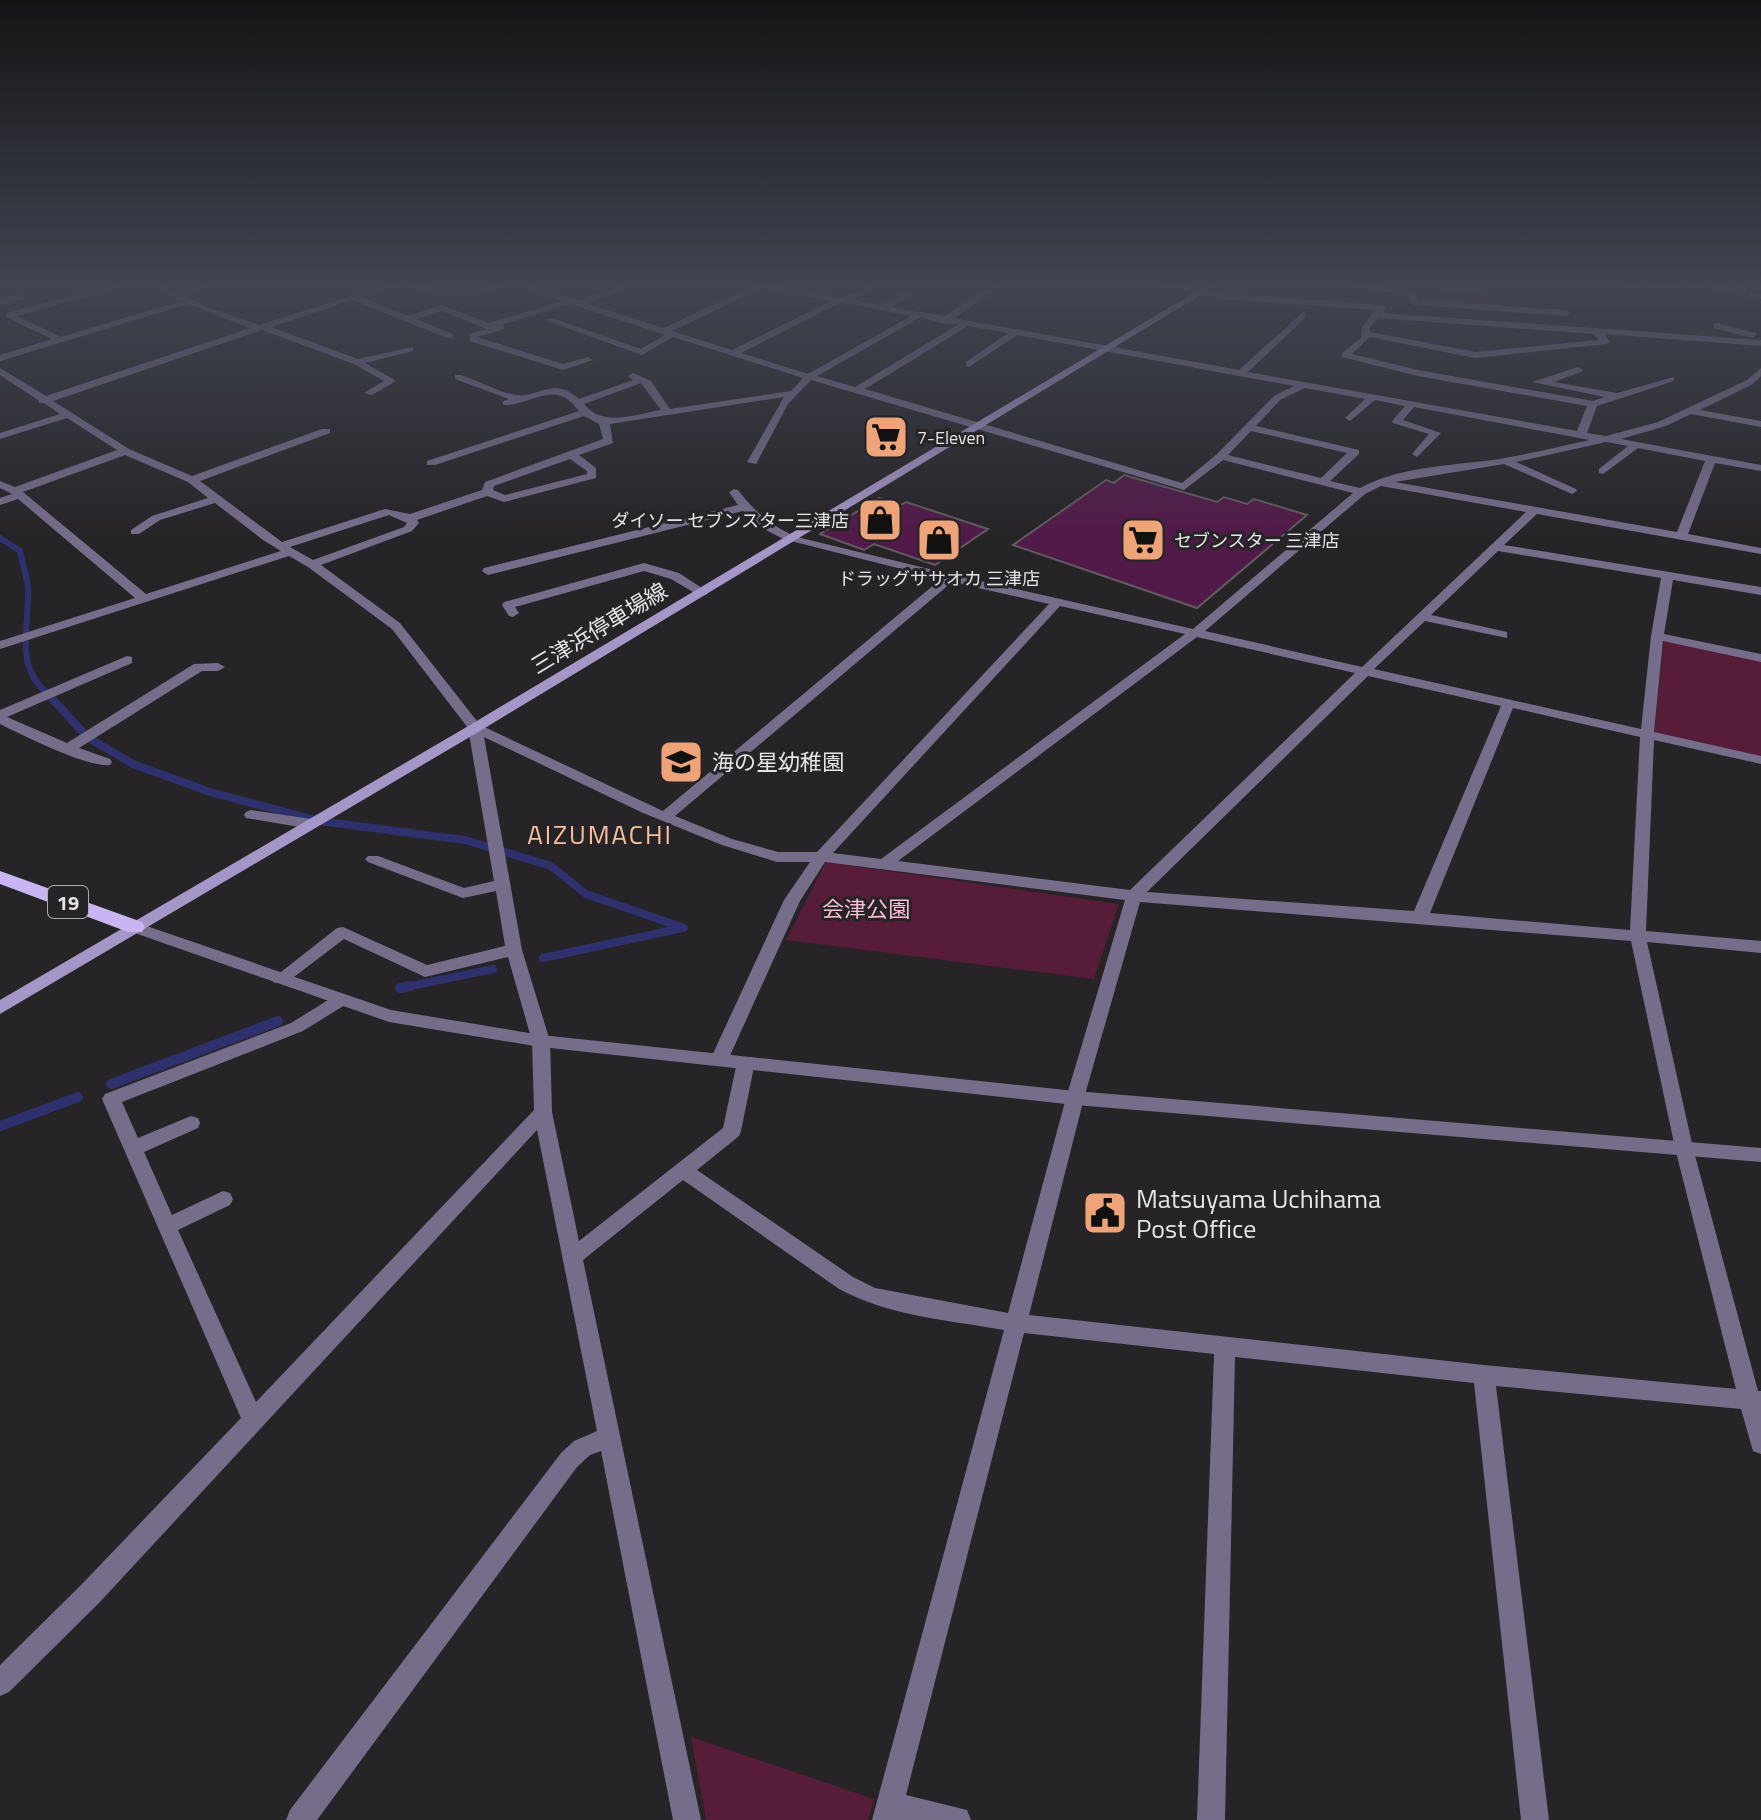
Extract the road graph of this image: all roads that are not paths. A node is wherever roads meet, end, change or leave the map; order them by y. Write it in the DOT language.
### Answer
graph roads {
  1 [pos="142,367"];
  2 [pos="366,367"];
  3 [pos="775,367"];
  4 [pos="827,367"];
  5 [pos="895,367"];
  6 [pos="1077,367"];
  7 [pos="1214,367"];
  8 [pos="1247,367"];
  9 [pos="1393,367"];
  10 [pos="1578,370"];
  11 [pos="0,371"];
  12 [pos="1761,371"];
  13 [pos="1242,372"];
  14 [pos="809,377"];
  15 [pos="1671,379"];
  16 [pos="461,381"];
  17 [pos="1305,384"];
  18 [pos="1737,388"];
  19 [pos="857,390"];
  20 [pos="1761,390"];
  21 [pos="369,393"];
  22 [pos="794,393"];
  23 [pos="1374,396"];
  24 [pos="1618,396"];
  25 [pos="519,399"];
  26 [pos="42,401"];
  27 [pos="506,403"];
  28 [pos="1412,403"];
  29 [pos="1593,404"];
  30 [pos="580,408"];
  31 [pos="1690,411"];
  32 [pos="667,412"];
  33 [pos="67,415"];
  34 [pos="1350,418"];
  35 [pos="604,422"];
  36 [pos="1761,424"];
  37 [pos="977,425"];
  38 [pos="1251,428"];
  39 [pos="326,431"];
  40 [pos="1581,435"];
  41 [pos="0,436"];
  42 [pos="1603,439"];
  43 [pos="1636,445"];
  44 [pos="125,451"];
  45 [pos="1417,454"];
  46 [pos="572,455"];
  47 [pos="1221,456"];
  48 [pos="1711,459"];
  49 [pos="1505,461"];
  50 [pos="752,462"];
  51 [pos="431,463"];
  52 [pos="1761,468"];
  53 [pos="1603,471"];
  54 [pos="192,480"];
  55 [pos="1323,482"];
  56 [pos="1379,482"];
  57 [pos="0,484"];
  58 [pos="1572,491"];
  59 [pos="487,492"];
  60 [pos="734,492"];
  61 [pos="1361,492"];
  62 [pos="17,493"];
  63 [pos="216,499"];
  64 [pos="0,502"];
  65 [pos="744,507"];
  66 [pos="1533,511"];
  67 [pos="410,518"];
  68 [pos="135,532"];
  69 [pos="1681,537"];
  70 [pos="791,538"];
  71 [pos="1497,547"];
  72 [pos="288,548"];
  73 [pos="1761,551"];
  74 [pos="312,564"];
  75 [pos="488,571"];
  76 [pos="1668,575"];
  77 [pos="950,578"];
  78 [pos="1761,591"];
  79 [pos="702,592"];
  80 [pos="143,598"];
  81 [pos="1057,602"];
  82 [pos="513,613"];
  83 [pos="1424,617"];
  84 [pos="1195,633"];
  85 [pos="1503,635"];
  86 [pos="1657,636"];
  87 [pos="0,645"];
  88 [pos="1761,658"];
  89 [pos="127,660"];
  90 [pos="218,667"];
  91 [pos="1365,673"];
  92 [pos="1508,704"];
  93 [pos="0,717"];
  94 [pos="475,728"];
  95 [pos="1647,736"];
  96 [pos="68,749"];
  97 [pos="1761,760"];
  98 [pos="105,762"];
  99 [pos="251,815"];
  100 [pos="665,817"];
  101 [pos="312,824"];
  102 [pos="821,857"];
  103 [pos="373,859"];
  104 [pos="884,864"];
  105 [pos="0,877"];
  106 [pos="502,884"];
  107 [pos="1134,896"];
  108 [pos="1420,917"];
  109 [pos="135,927"];
  110 [pos="1638,937"];
  111 [pos="1761,947"];
  112 [pos="514,950"];
  113 [pos="280,979"];
  114 [pos="339,1001"];
  115 [pos="0,1008"];
  116 [pos="541,1041"];
  117 [pos="719,1060"];
  118 [pos="746,1062"];
  119 [pos="1075,1098"];
  120 [pos="543,1112"];
  121 [pos="191,1123"];
  122 [pos="134,1148"];
  123 [pos="1684,1148"];
  124 [pos="1761,1155"];
  125 [pos="683,1170"];
  126 [pos="223,1199"];
  127 [pos="167,1226"];
  128 [pos="573,1257"];
  129 [pos="1016,1323"];
  130 [pos="1225,1345"];
  131 [pos="1484,1375"];
  132 [pos="1755,1400"];
  133 [pos="253,1421"];
  134 [pos="609,1436"];
  135 [pos="1761,1444"];
  136 [pos="0,1683"];
  137 [pos="888,1812"];
  138 [pos="300,1820"];
  139 [pos="687,1820"];
  140 [pos="957,1820"];
  141 [pos="1211,1820"];
  142 [pos="1535,1820"];
  1 -- 26 [label="street"];
  2 -- 21 [label="street"];
  3 -- 14 [label="street"];
  4 -- 14 [label="street"];
  5 -- 19 [label="street"];
  6 -- 37 [label="main road, 三津浜停車場線"];
  7 -- 13 [label="street"];
  8 -- 13 [label="street"];
  9 -- 29 [label="street"];
  10 -- 24 [label="street"];
  11 -- 26 [label="street"];
  12 -- 18 [label="street"];
  13 -- 17 [label="street"];
  14 -- 19 [label="street"];
  14 -- 22 [label="street"];
  15 -- 24 [label="street"];
  16 -- 25 [label="street"];
  17 -- 23 [label="street"];
  17 -- 38 [label="street"];
  18 -- 20 [label="street"];
  18 -- 31 [label="street"];
  19 -- 37 [label="street"];
  22 -- 32 [label="street"];
  22 -- 50 [label="street"];
  23 -- 28 [label="street"];
  23 -- 34 [label="street"];
  24 -- 29 [label="street"];
  25 -- 27 [label="street"];
  25 -- 30 [label="street"];
  26 -- 33 [label="street"];
  28 -- 40 [label="street"];
  28 -- 45 [label="street"];
  29 -- 40 [label="street"];
  30 -- 32 [label="street"];
  30 -- 35 [label="street"];
  30 -- 51 [label="street"];
  31 -- 36 [label="street"];
  31 -- 42 [label="street"];
  32 -- 35 [label="street"];
  33 -- 41 [label="street"];
  33 -- 44 [label="street"];
  35 -- 46 [label="street"];
  37 -- 47 [label="street"];
  37 -- 70 [label="main road, 三津浜停車場線"];
  38 -- 47 [label="street"];
  38 -- 55 [label="street"];
  39 -- 54 [label="street"];
  40 -- 42 [label="street"];
  42 -- 43 [label="street"];
  42 -- 49 [label="street"];
  43 -- 48 [label="street"];
  43 -- 53 [label="street"];
  44 -- 54 [label="street"];
  44 -- 62 [label="street"];
  46 -- 59 [label="street"];
  46 -- 59 [label="street"];
  47 -- 55 [label="street"];
  48 -- 52 [label="street"];
  48 -- 69 [label="street"];
  49 -- 56 [label="street"];
  49 -- 58 [label="street"];
  54 -- 63 [label="street"];
  55 -- 61 [label="street"];
  56 -- 61 [label="street"];
  56 -- 66 [label="street"];
  57 -- 62 [label="street"];
  59 -- 67 [label="street"];
  60 -- 65 [label="street"];
  61 -- 84 [label="street"];
  62 -- 64 [label="street"];
  62 -- 80 [label="street"];
  63 -- 68 [label="street"];
  63 -- 72 [label="street"];
  65 -- 70 [label="street"];
  65 -- 75 [label="street"];
  66 -- 69 [label="street"];
  66 -- 71 [label="street"];
  67 -- 72 [label="street"];
  67 -- 74 [label="street"];
  69 -- 73 [label="street"];
  70 -- 77 [label="street"];
  70 -- 79 [label="main road, 三津浜停車場線"];
  71 -- 76 [label="street"];
  71 -- 83 [label="street"];
  72 -- 74 [label="street"];
  72 -- 80 [label="street"];
  74 -- 94 [label="street"];
  76 -- 78 [label="street"];
  76 -- 86 [label="street"];
  77 -- 81 [label="street"];
  77 -- 100 [label="street"];
  79 -- 82 [label="street"];
  79 -- 94 [label="main road, 三津浜停車場線"];
  80 -- 87 [label="street"];
  81 -- 84 [label="street"];
  81 -- 102 [label="street"];
  83 -- 85 [label="street"];
  83 -- 91 [label="street"];
  84 -- 91 [label="street"];
  84 -- 104 [label="street"];
  86 -- 88 [label="street"];
  86 -- 95 [label="street"];
  89 -- 93 [label="street"];
  90 -- 96 [label="street"];
  91 -- 92 [label="street"];
  91 -- 107 [label="street"];
  92 -- 95 [label="street"];
  92 -- 108 [label="street"];
  93 -- 96 [label="street"];
  94 -- 100 [label="street"];
  94 -- 101 [label="main road, 三津浜停車場線"];
  94 -- 106 [label="street"];
  95 -- 97 [label="street"];
  95 -- 110 [label="street"];
  96 -- 98 [label="street"];
  99 -- 101 [label="street"];
  100 -- 102 [label="street"];
  101 -- 109 [label="main road, 三津浜停車場線"];
  102 -- 104 [label="street"];
  102 -- 117 [label="street"];
  103 -- 106 [label="street"];
  104 -- 107 [label="street"];
  105 -- 109 [label="main road, 19"];
  106 -- 112 [label="street"];
  107 -- 108 [label="street"];
  107 -- 119 [label="street"];
  108 -- 110 [label="street"];
  109 -- 113 [label="street"];
  109 -- 115 [label="main road, 三津浜停車場線"];
  110 -- 111 [label="street"];
  110 -- 123 [label="street"];
  112 -- 113 [label="street"];
  112 -- 116 [label="street"];
  113 -- 114 [label="street"];
  114 -- 116 [label="street"];
  114 -- 122 [label="street"];
  116 -- 117 [label="street"];
  116 -- 120 [label="street"];
  117 -- 118 [label="street"];
  118 -- 119 [label="street"];
  118 -- 125 [label="street"];
  119 -- 123 [label="street"];
  119 -- 129 [label="street"];
  120 -- 128 [label="street"];
  120 -- 133 [label="street"];
  121 -- 122 [label="street"];
  122 -- 127 [label="street"];
  123 -- 124 [label="street"];
  123 -- 132 [label="street"];
  125 -- 128 [label="street"];
  125 -- 129 [label="street"];
  126 -- 127 [label="street"];
  127 -- 133 [label="street"];
  128 -- 134 [label="street"];
  129 -- 130 [label="street"];
  129 -- 137 [label="street"];
  130 -- 131 [label="street"];
  130 -- 141 [label="street"];
  131 -- 132 [label="street"];
  131 -- 142 [label="street"];
  132 -- 135 [label="street"];
  133 -- 136 [label="street"];
  134 -- 138 [label="street"];
  134 -- 139 [label="street"];
  137 -- 140 [label="street"];
}
